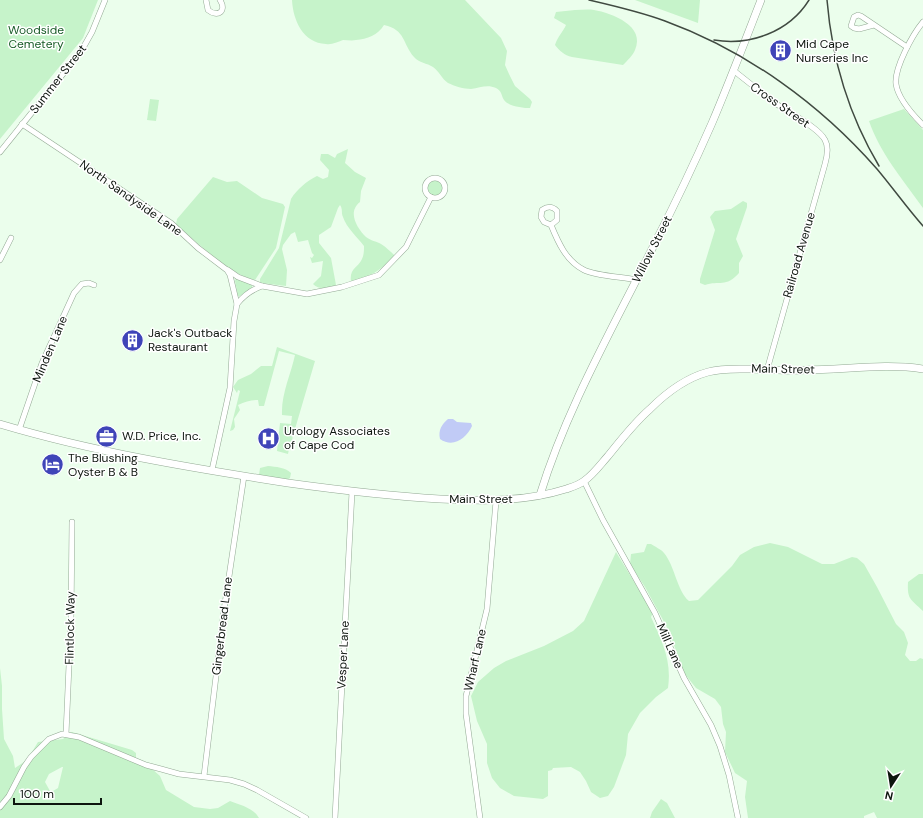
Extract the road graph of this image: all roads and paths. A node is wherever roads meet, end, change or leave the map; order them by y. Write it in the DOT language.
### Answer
graph roads {
  1 [pos="105,0"];
  2 [pos="206,0"];
  3 [pos="220,0"];
  4 [pos="761,0"];
  5 [pos="923,22"];
  6 [pos="874,25"];
  7 [pos="907,47"];
  8 [pos="734,70"];
  9 [pos="22,124"];
  10 [pos="923,125"];
  11 [pos="825,140"];
  12 [pos="0,152"];
  13 [pos="431,198"];
  14 [pos="551,225"];
  15 [pos="11,238"];
  16 [pos="0,260"];
  17 [pos="227,270"];
  18 [pos="637,280"];
  19 [pos="94,285"];
  20 [pos="262,286"];
  21 [pos="237,304"];
  22 [pos="767,370"];
  23 [pos="923,370"];
  24 [pos="0,424"];
  25 [pos="20,430"];
  26 [pos="212,470"];
  27 [pos="244,476"];
  28 [pos="584,481"];
  29 [pos="352,492"];
  30 [pos="540,495"];
  31 [pos="496,501"];
  32 [pos="72,522"];
  33 [pos="66,734"];
  34 [pos="204,776"];
  35 [pos="0,807"];
  36 [pos="306,818"];
  37 [pos="335,818"];
  38 [pos="480,818"];
  39 [pos="738,818"];
  1 -- 9 [label="street, Summer Street"];
  2 -- 3 [label="street"];
  4 -- 8 [label="main road, Willow Street"];
  5 -- 7 [label="street"];
  6 -- 7 [label="street"];
  7 -- 10 [label="street"];
  8 -- 11 [label="street, Cross Street"];
  8 -- 18 [label="main road, Willow Street"];
  9 -- 12 [label="street, Summer Street"];
  9 -- 17 [label="street, North Sandyside Lane"];
  11 -- 22 [label="street, Railroad Avenue"];
  13 -- 13 [label="street"];
  13 -- 20 [label="street, North Sandyside Lane"];
  14 -- 18 [label="street"];
  15 -- 16 [label="street"];
  17 -- 20 [label="street, North Sandyside Lane"];
  17 -- 21 [label="street"];
  18 -- 30 [label="main road, Willow Street"];
  19 -- 25 [label="street, Minden Lane"];
  20 -- 21 [label="street"];
  21 -- 26 [label="street"];
  22 -- 23 [label="main road, Main Street"];
  22 -- 28 [label="main road, Main Street"];
  24 -- 25 [label="main road, Main Street"];
  25 -- 26 [label="main road, Main Street"];
  26 -- 27 [label="main road, Main Street"];
  27 -- 29 [label="main road, Main Street"];
  27 -- 34 [label="street, Gingerbread Lane"];
  28 -- 30 [label="main road, Main Street"];
  28 -- 39 [label="street, Mill Lane"];
  29 -- 31 [label="main road, Main Street"];
  29 -- 37 [label="street, Vesper Lane"];
  30 -- 31 [label="main road, Main Street"];
  31 -- 38 [label="street, Wharf Lane"];
  32 -- 33 [label="street, Flintlock Way"];
  33 -- 34 [label="street"];
  33 -- 35 [label="street"];
  34 -- 36 [label="street"];
}
